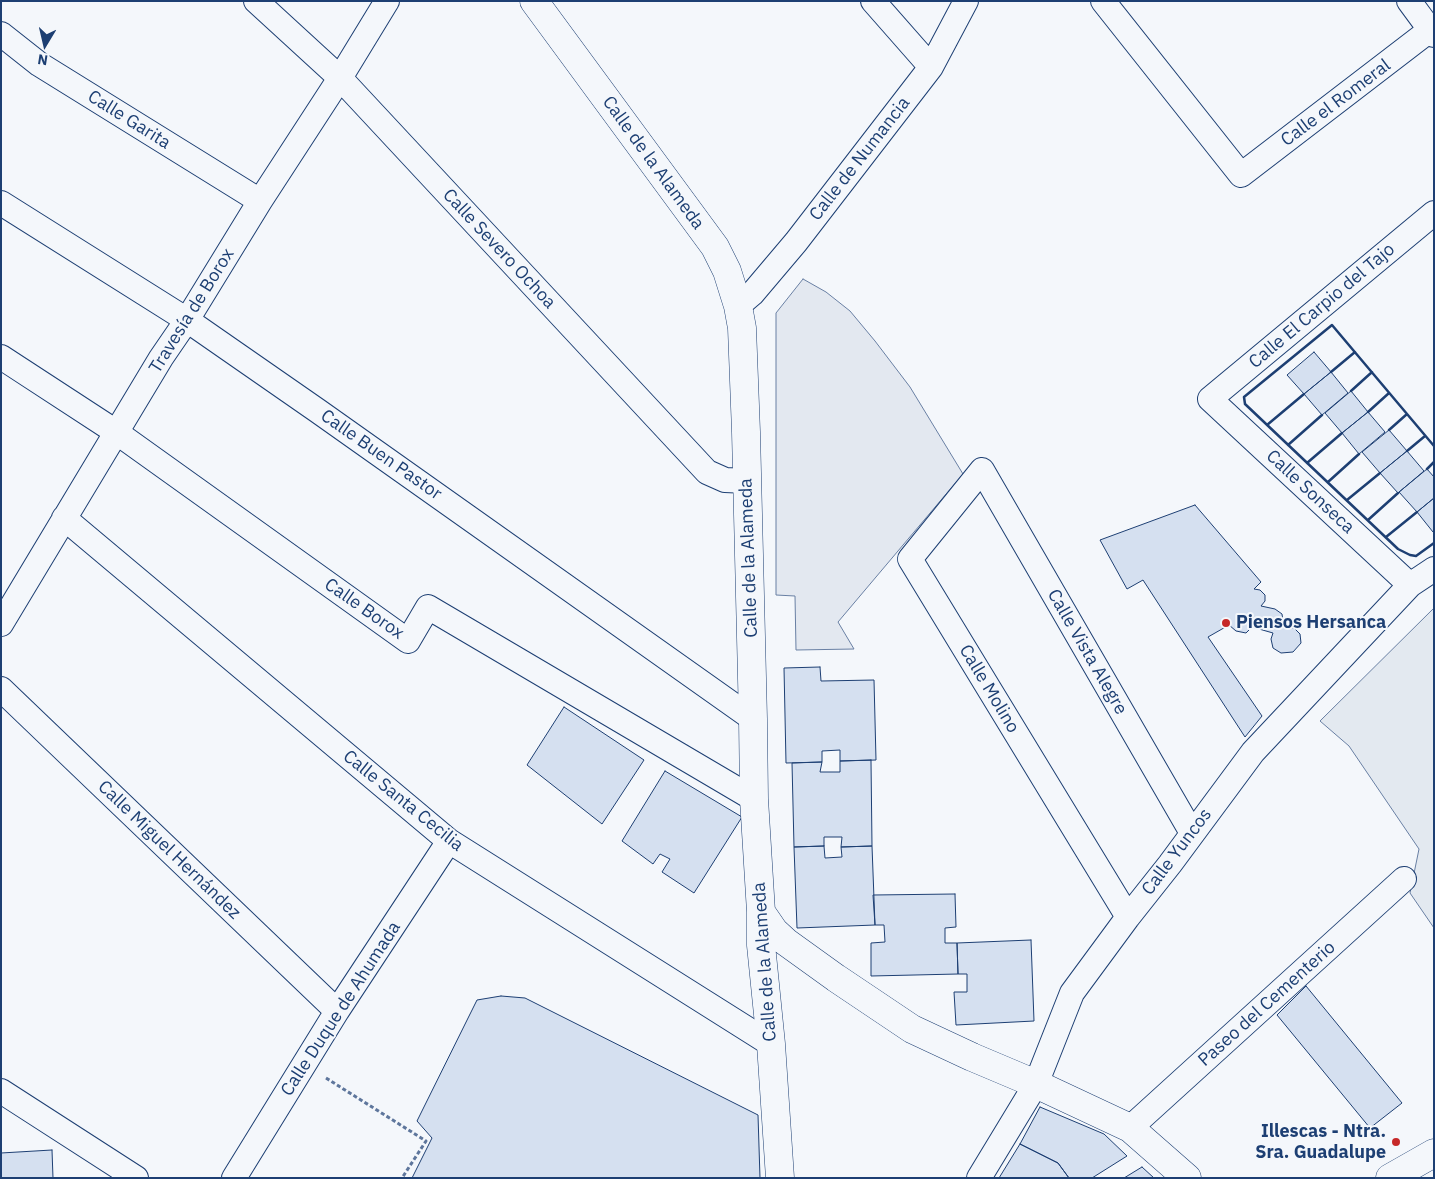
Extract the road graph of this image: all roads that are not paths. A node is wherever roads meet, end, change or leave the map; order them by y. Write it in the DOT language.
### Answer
graph roads {
  1 [pos="256,1"];
  2 [pos="386,1"];
  3 [pos="534,1"];
  4 [pos="873,1"];
  5 [pos="966,1"];
  6 [pos="1102,1"];
  7 [pos="1408,1"];
  8 [pos="1433,31"];
  9 [pos="1,34"];
  10 [pos="931,67"];
  11 [pos="340,78"];
  12 [pos="260,201"];
  13 [pos="1,203"];
  14 [pos="1434,213"];
  15 [pos="738,306"];
  16 [pos="187,320"];
  17 [pos="1,357"];
  18 [pos="1210,399"];
  19 [pos="116,432"];
  20 [pos="982,470"];
  21 [pos="747,481"];
  22 [pos="64,518"];
  23 [pos="1434,569"];
  24 [pos="1410,585"];
  25 [pos="1,624"];
  26 [pos="1,689"];
  27 [pos="753,720"];
  28 [pos="754,799"];
  29 [pos="1192,833"];
  30 [pos="449,841"];
  31 [pos="1404,879"];
  32 [pos="761,912"];
  33 [pos="1128,917"];
  34 [pos="786,942"];
  35 [pos="763,959"];
  36 [pos="338,1011"];
  37 [pos="771,1044"];
  38 [pos="1036,1084"];
  39 [pos="1,1091"];
  40 [pos="1130,1128"];
  41 [pos="1434,1153"];
  42 [pos="136,1178"];
  43 [pos="234,1178"];
  44 [pos="780,1178"];
  45 [pos="980,1178"];
  46 [pos="1187,1178"];
  47 [pos="1390,1178"];
  1 -- 11 [label="street, Calle Severo Ochoa"];
  2 -- 11 [label="street, Travesía de Borox"];
  3 -- 15 [label="street, Calle de la Alameda"];
  4 -- 10 [label="street"];
  5 -- 10 [label="street, Calle de Numancia"];
  6 -- 8 [label="street, Calle el Romeral"];
  7 -- 8 [label="street, Calle el Romeral"];
  9 -- 12 [label="street, Calle Garita"];
  10 -- 15 [label="street, Calle de Numancia"];
  11 -- 12 [label="street, Travesía de Borox"];
  11 -- 21 [label="street, Calle Severo Ochoa"];
  12 -- 16 [label="street, Travesía de Borox"];
  13 -- 16 [label="street, Calle Buen Pastor"];
  14 -- 18 [label="street, Calle El Carpio del Tajo"];
  15 -- 21 [label="street, Calle de la Alameda"];
  16 -- 19 [label="street, Travesía de Borox"];
  16 -- 27 [label="street, Calle Buen Pastor"];
  17 -- 19 [label="street, Calle Borox"];
  18 -- 24 [label="street, Calle Sonseca"];
  19 -- 22 [label="street, Travesía de Borox"];
  19 -- 28 [label="street, Calle Borox"];
  20 -- 29 [label="street, Calle Vista Alegre"];
  20 -- 33 [label="street, Calle Molino"];
  21 -- 27 [label="street, Calle de la Alameda"];
  22 -- 25 [label="street, Travesía de Borox"];
  22 -- 30 [label="street, Calle Santa Cecilia"];
  23 -- 24 [label="street, Calle Yuncos"];
  24 -- 29 [label="street, Calle Yuncos"];
  26 -- 36 [label="street, Calle Miguel Hernández"];
  27 -- 28 [label="street, Calle de la Alameda"];
  28 -- 32 [label="street, Calle de la Alameda"];
  29 -- 33 [label="street, Calle Yuncos"];
  30 -- 36 [label="street, Calle Duque de Ahumada"];
  30 -- 37 [label="street, Calle Santa Cecilia"];
  31 -- 40 [label="street, Paseo del Cementerio"];
  32 -- 34 [label="street"];
  32 -- 35 [label="street, Calle de la Alameda"];
  33 -- 38 [label="street, Calle Yuncos"];
  34 -- 35 [label="street"];
  34 -- 38 [label="street"];
  35 -- 37 [label="street, Calle de la Alameda"];
  36 -- 43 [label="street, Calle Duque de Ahumada"];
  37 -- 44 [label="street, Calle de la Alameda"];
  38 -- 40 [label="street"];
  38 -- 45 [label="street, Calle Yuncos"];
  39 -- 42 [label="street"];
  40 -- 46 [label="street"];
  41 -- 47 [label="street"];
}
